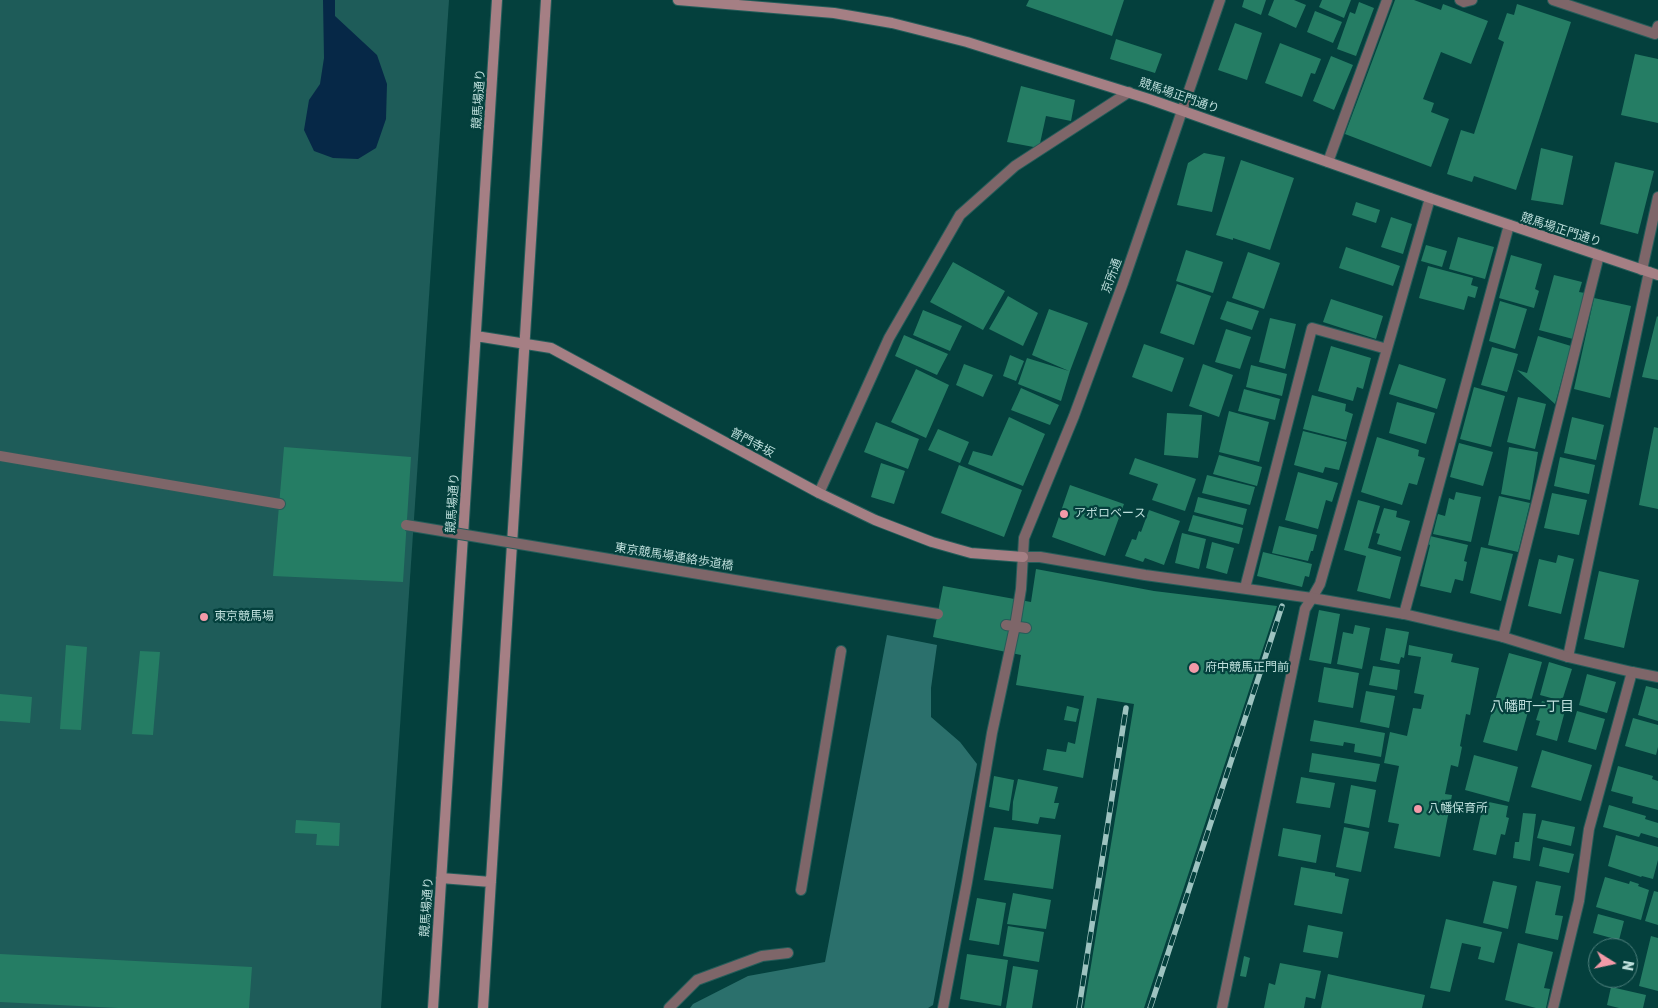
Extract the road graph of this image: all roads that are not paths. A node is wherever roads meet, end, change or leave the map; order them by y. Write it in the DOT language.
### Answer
graph roads {
  1 [pos="498,0"];
  2 [pos="546,0"];
  3 [pos="678,0"];
  4 [pos="1220,0"];
  5 [pos="1387,0"];
  6 [pos="1460,0"];
  7 [pos="1472,0"];
  8 [pos="1553,0"];
  9 [pos="1657,29"];
  10 [pos="1129,92"];
  11 [pos="1182,110"];
  12 [pos="1328,162"];
  13 [pos="1658,197"];
  14 [pos="1430,198"];
  15 [pos="1509,226"];
  16 [pos="1599,255"];
  17 [pos="1650,272"];
  18 [pos="476,336"];
  19 [pos="525,344"];
  20 [pos="1386,350"];
  21 [pos="0,456"];
  22 [pos="819,493"];
  23 [pos="280,504"];
  24 [pos="406,525"];
  25 [pos="1023,557"];
  26 [pos="1244,588"];
  27 [pos="1312,598"];
  28 [pos="938,614"];
  29 [pos="1404,614"];
  30 [pos="1503,637"];
  31 [pos="841,651"];
  32 [pos="1568,656"];
  33 [pos="1632,672"];
  34 [pos="1658,677"];
  35 [pos="441,878"];
  36 [pos="491,882"];
  37 [pos="801,890"];
  38 [pos="788,953"];
  39 [pos="433,1008"];
  40 [pos="483,1008"];
  41 [pos="670,1008"];
  42 [pos="943,1008"];
  43 [pos="1222,1008"];
  44 [pos="1553,1008"];
  1 -- 18 [label="street, 競馬場通り"];
  2 -- 19 [label="street"];
  3 -- 10 [label="street, 競馬場正門通り"];
  4 -- 11 [label="street, 京所通"];
  5 -- 12 [label="street"];
  6 -- 7 [label="street"];
  8 -- 9 [label="street"];
  10 -- 11 [label="street, 競馬場正門通り"];
  10 -- 22 [label="street"];
  11 -- 12 [label="street, 競馬場正門通り"];
  11 -- 25 [label="street, 京所通"];
  12 -- 14 [label="street, 競馬場正門通り"];
  13 -- 17 [label="street"];
  14 -- 15 [label="street, 競馬場正門通り"];
  14 -- 20 [label="street"];
  15 -- 16 [label="street, 競馬場正門通り"];
  15 -- 29 [label="street"];
  16 -- 17 [label="street, 競馬場正門通り"];
  16 -- 30 [label="street"];
  17 -- 32 [label="street"];
  18 -- 19 [label="street, 普門寺坂"];
  18 -- 35 [label="street, 競馬場通り"];
  19 -- 22 [label="street, 普門寺坂"];
  19 -- 36 [label="street"];
  20 -- 26 [label="street"];
  20 -- 27 [label="street"];
  21 -- 23 [label="street"];
  22 -- 25 [label="street, 普門寺坂"];
  24 -- 28 [label="street, 東京競馬場連絡歩道橋, bridge"];
  25 -- 26 [label="street"];
  25 -- 42 [label="street, 京所通"];
  26 -- 27 [label="street"];
  27 -- 29 [label="street"];
  27 -- 43 [label="street"];
  29 -- 30 [label="street"];
  30 -- 32 [label="street"];
  31 -- 37 [label="street"];
  32 -- 33 [label="street"];
  33 -- 34 [label="street"];
  33 -- 44 [label="street"];
  35 -- 36 [label="street"];
  35 -- 39 [label="street, 競馬場通り"];
  36 -- 40 [label="street"];
  38 -- 41 [label="street"];
}
